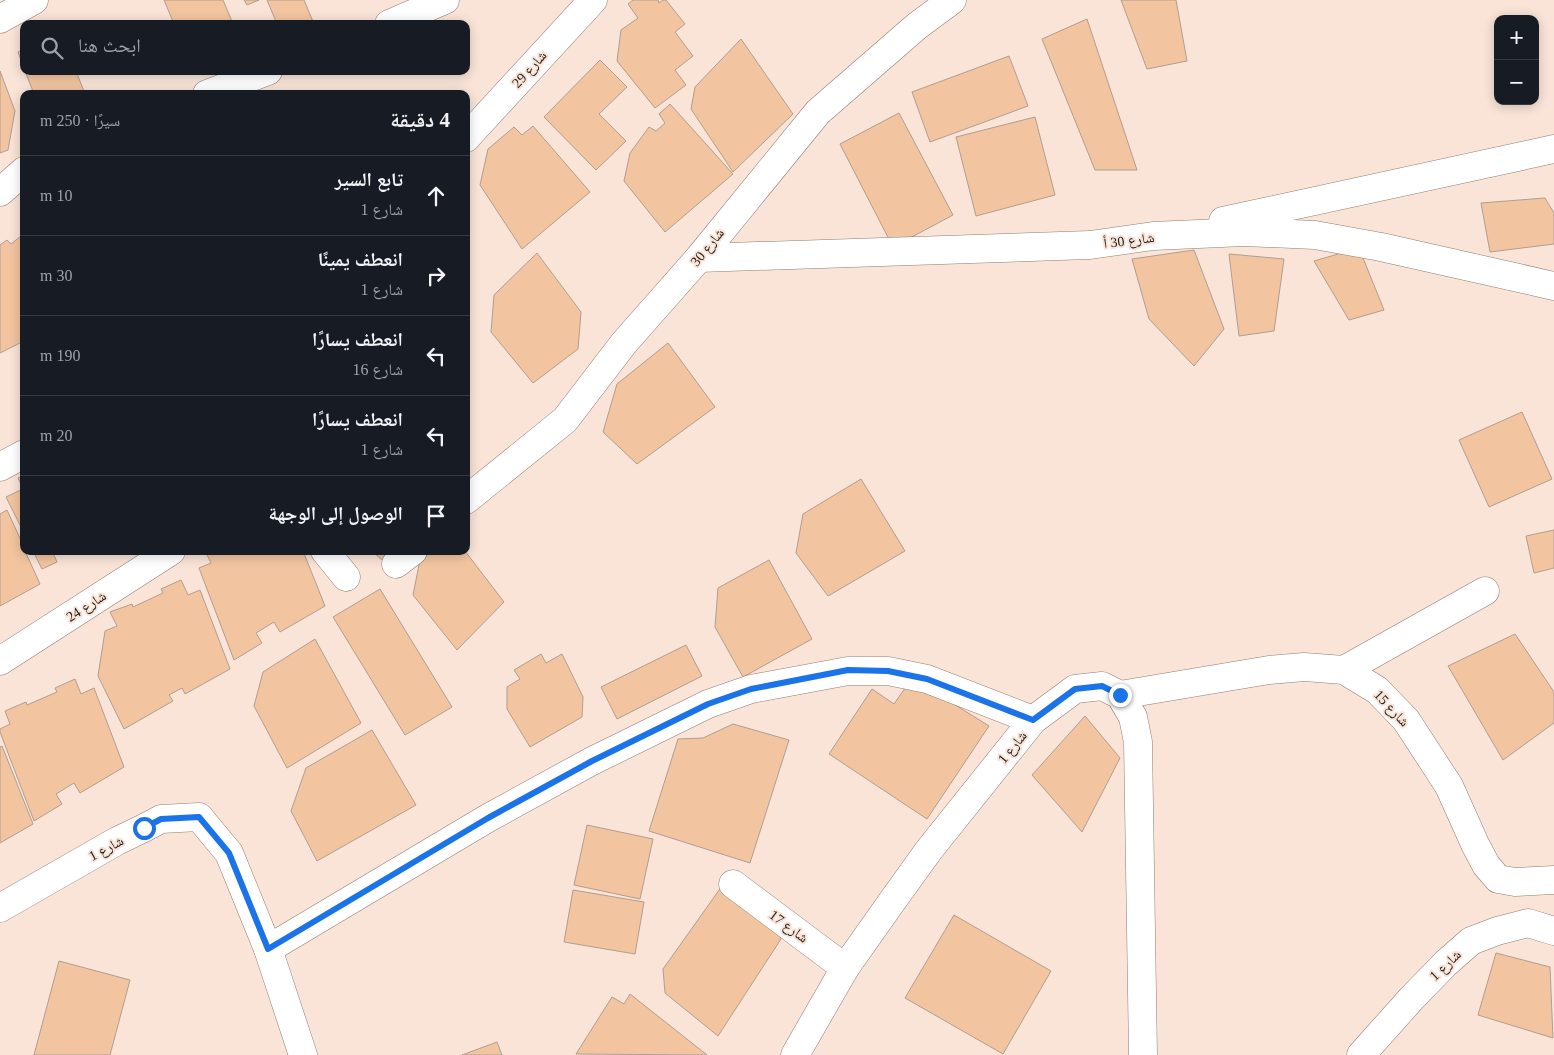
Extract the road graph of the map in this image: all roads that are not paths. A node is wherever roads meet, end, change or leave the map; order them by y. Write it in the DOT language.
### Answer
graph roads {
  1 [pos="34,0"];
  2 [pos="445,0"];
  3 [pos="592,0"];
  4 [pos="952,0"];
  5 [pos="0,19"];
  6 [pos="398,20"];
  7 [pos="257,75"];
  8 [pos="218,90"];
  9 [pos="470,134"];
  10 [pos="1554,149"];
  11 [pos="20,160"];
  12 [pos="0,166"];
  13 [pos="20,174"];
  14 [pos="0,192"];
  15 [pos="1153,236"];
  16 [pos="699,258"];
  17 [pos="1554,286"];
  18 [pos="20,456"];
  19 [pos="0,467"];
  20 [pos="470,497"];
  21 [pos="165,555"];
  22 [pos="328,555"];
  23 [pos="346,576"];
  24 [pos="1485,591"];
  25 [pos="0,661"];
  26 [pos="1344,670"];
  27 [pos="1120,695"];
  28 [pos="1033,720"];
  29 [pos="1554,880"];
  30 [pos="733,884"];
  31 [pos="0,908"];
  32 [pos="1554,931"];
  33 [pos="268,949"];
  34 [pos="845,968"];
  35 [pos="303,1055"];
  36 [pos="795,1055"];
  37 [pos="1143,1055"];
  38 [pos="1361,1055"];
  1 -- 5 [label="street"];
  2 -- 6 [label="street"];
  3 -- 9 [label="street, شارع 29"];
  4 -- 16 [label="street, شارع 30"];
  7 -- 8 [label="street"];
  10 -- 15 [label="street"];
  11 -- 12 [label="street"];
  13 -- 14 [label="street"];
  15 -- 16 [label="street, شارع 30 أ"];
  15 -- 17 [label="street, شارع 30 أ"];
  16 -- 20 [label="street, شارع 30"];
  18 -- 19 [label="street"];
  21 -- 25 [label="street, شارع 24"];
  22 -- 23 [label="street"];
  24 -- 26 [label="street"];
  26 -- 27 [label="street, شارع 15"];
  26 -- 29 [label="street, شارع 15"];
  27 -- 28 [label="street, شارع 1"];
  27 -- 37 [label="street"];
  28 -- 33 [label="street"];
  28 -- 34 [label="street, شارع 1"];
  30 -- 34 [label="street, شارع 17"];
  31 -- 33 [label="street, شارع 1"];
  32 -- 38 [label="street, شارع 1"];
  33 -- 35 [label="street, شارع 1"];
  34 -- 36 [label="street, شارع 1"];
}
